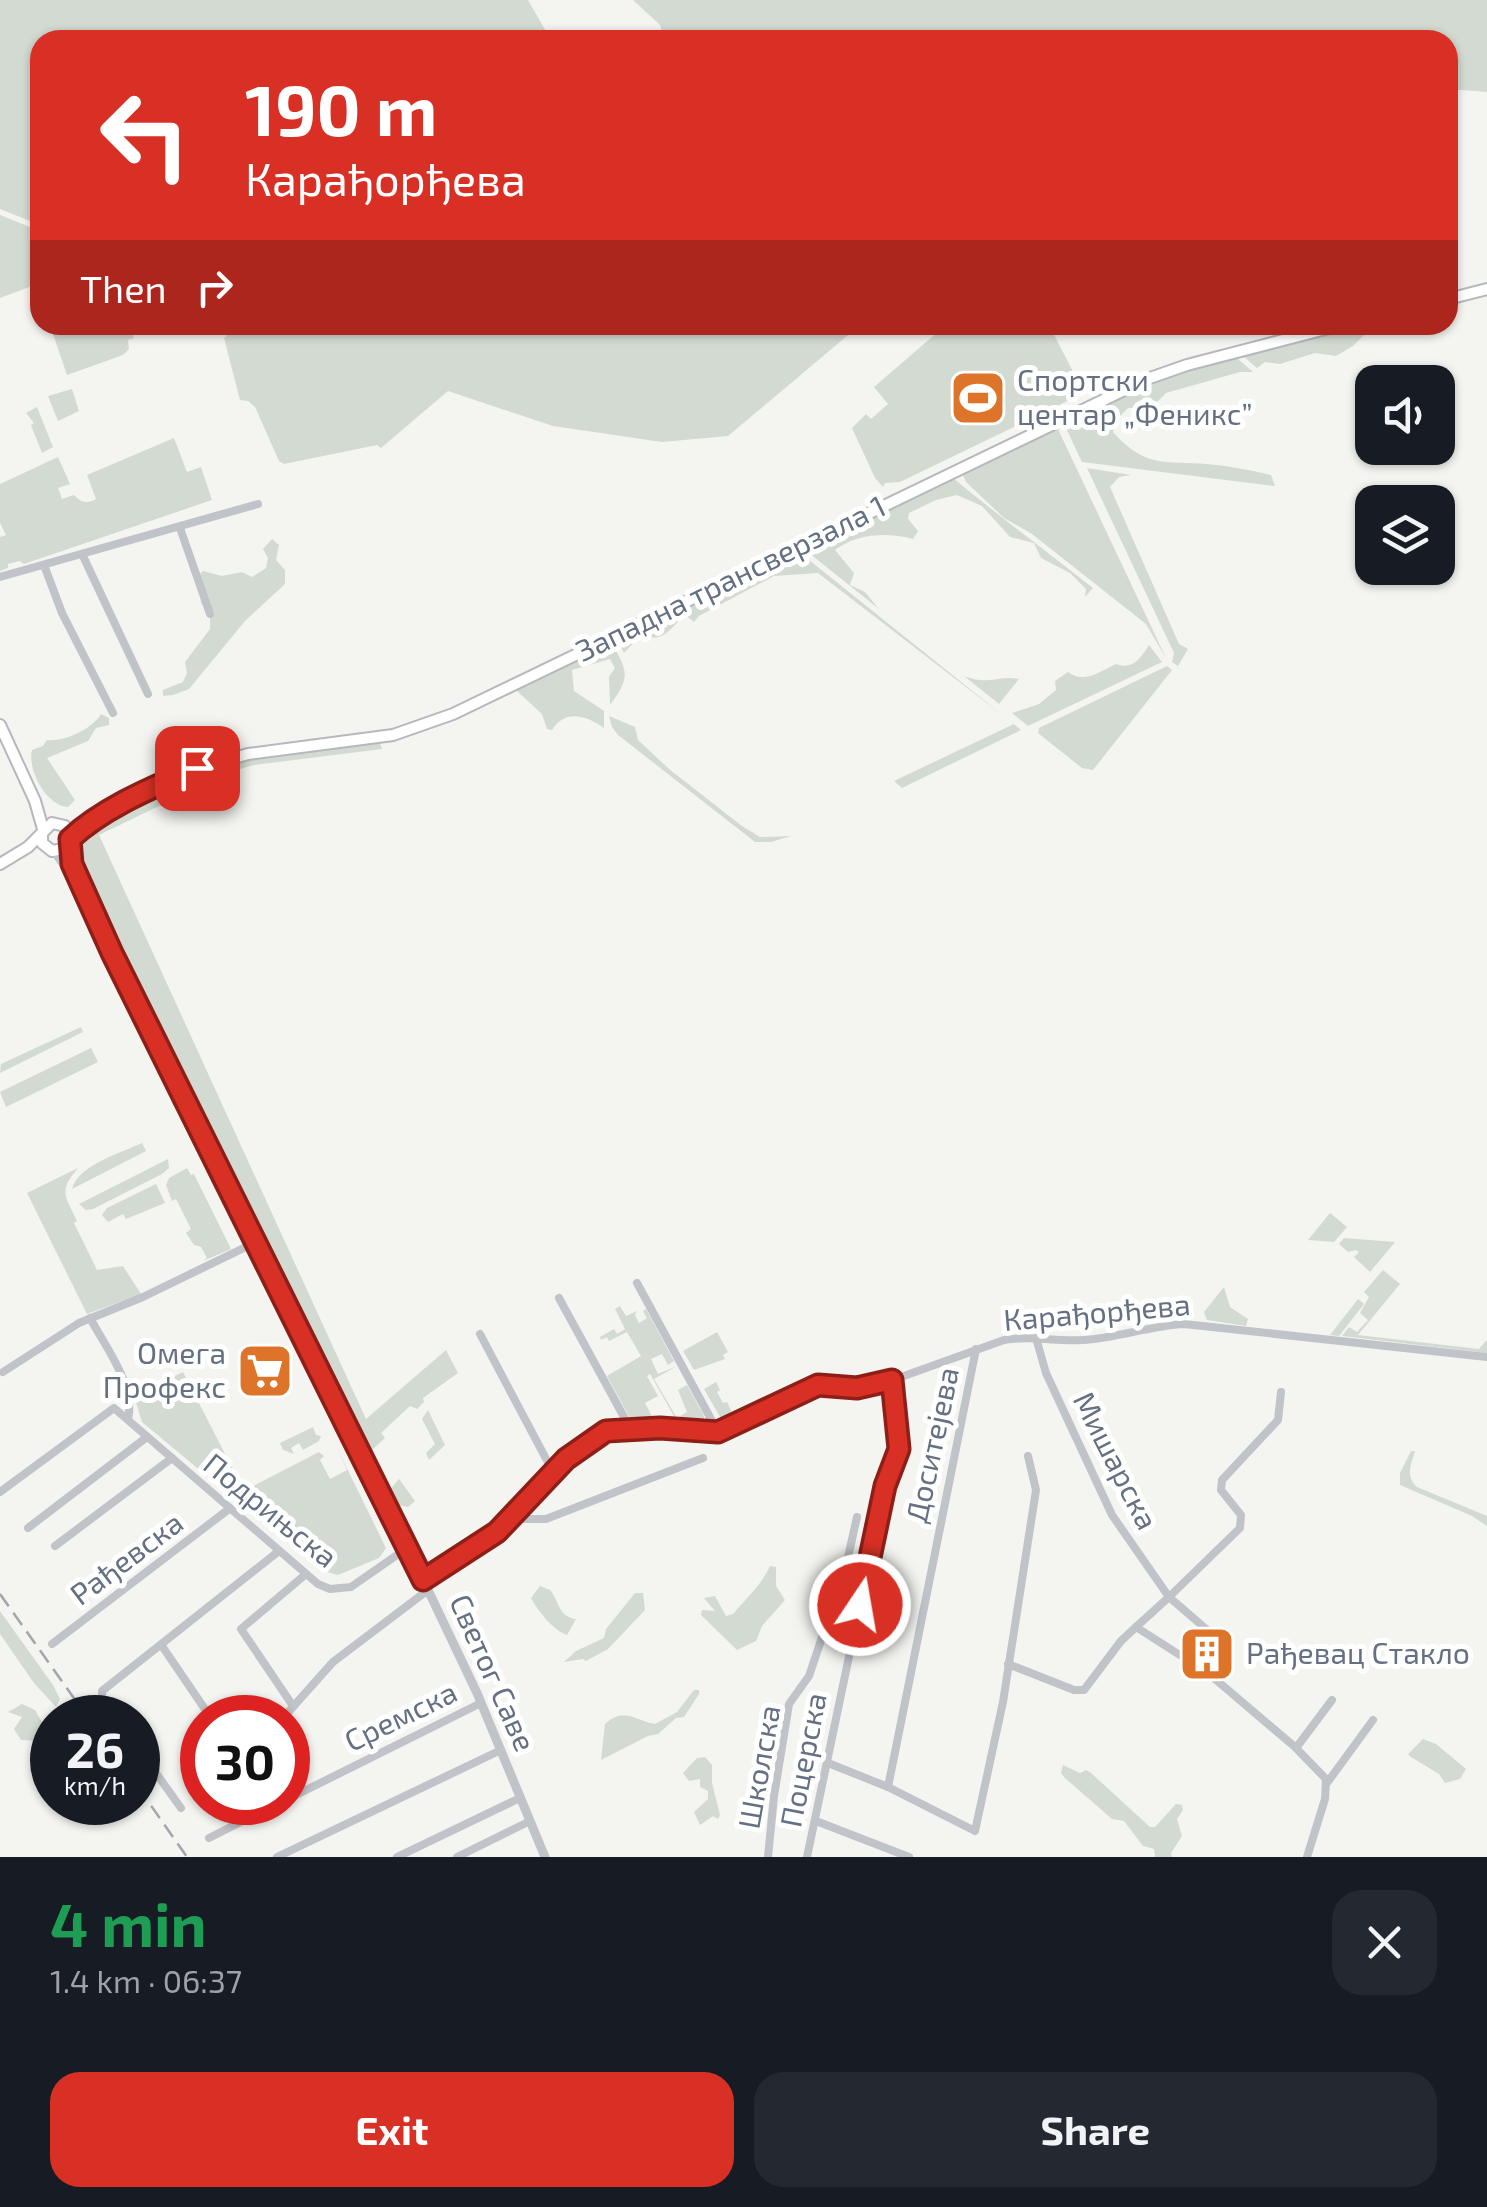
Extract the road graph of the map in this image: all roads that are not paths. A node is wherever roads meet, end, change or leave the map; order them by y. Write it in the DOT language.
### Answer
graph roads {
  1 [pos="1487,289"];
  2 [pos="1458,296"];
  3 [pos="1302,335"];
  4 [pos="258,504"];
  5 [pos="180,528"];
  6 [pos="82,554"];
  7 [pos="44,564"];
  8 [pos="0,577"];
  9 [pos="210,614"];
  10 [pos="148,694"];
  11 [pos="113,713"];
  12 [pos="0,725"];
  13 [pos="26,779"];
  14 [pos="114,808"];
  15 [pos="61,824"];
  16 [pos="42,831"];
  17 [pos="69,841"];
  18 [pos="52,851"];
  19 [pos="0,865"];
  20 [pos="84,894"];
  21 [pos="256,1242"];
  22 [pos="637,1283"];
  23 [pos="559,1298"];
  24 [pos="90,1318"];
  25 [pos="480,1334"];
  26 [pos="1036,1338"];
  27 [pos="976,1349"];
  28 [pos="1487,1357"];
  29 [pos="3,1372"];
  30 [pos="892,1380"];
  31 [pos="1281,1392"];
  32 [pos="128,1419"];
  33 [pos="630,1428"];
  34 [pos="718,1432"];
  35 [pos="147,1438"];
  36 [pos="1028,1456"];
  37 [pos="172,1458"];
  38 [pos="703,1458"];
  39 [pos="554,1472"];
  40 [pos="0,1491"];
  41 [pos="229,1509"];
  42 [pos="857,1518"];
  43 [pos="512,1519"];
  44 [pos="28,1528"];
  45 [pos="55,1546"];
  46 [pos="407,1548"];
  47 [pos="279,1552"];
  48 [pos="306,1574"];
  49 [pos="426,1585"];
  50 [pos="1168,1597"];
  51 [pos="1136,1628"];
  52 [pos="1220,1641"];
  53 [pos="52,1644"];
  54 [pos="162,1646"];
  55 [pos="1008,1664"];
  56 [pos="101,1695"];
  57 [pos="196,1695"];
  58 [pos="286,1695"];
  59 [pos="303,1695"];
  60 [pos="1332,1700"];
  61 [pos="481,1703"];
  62 [pos="1373,1720"];
  63 [pos="1296,1748"];
  64 [pos="501,1750"];
  65 [pos="828,1763"];
  66 [pos="160,1779"];
  67 [pos="1327,1783"];
  68 [pos="888,1787"];
  69 [pos="310,1788"];
  70 [pos="520,1798"];
  71 [pos="180,1807"];
  72 [pos="530,1821"];
  73 [pos="816,1821"];
  74 [pos="235,1825"];
  75 [pos="209,1838"];
  76 [pos="276,1857"];
  77 [pos="397,1857"];
  78 [pos="457,1857"];
  79 [pos="545,1857"];
  80 [pos="768,1857"];
  81 [pos="808,1857"];
  82 [pos="909,1857"];
  83 [pos="1307,1857"];
  1 -- 2 [label="main road"];
  3 -- 14 [label="main road, Западна трансверзала 1"];
  4 -- 5 [label="street"];
  5 -- 6 [label="street"];
  5 -- 9 [label="street"];
  6 -- 7 [label="street"];
  6 -- 10 [label="street"];
  7 -- 8 [label="street"];
  7 -- 11 [label="street"];
  12 -- 13 [label="main road"];
  13 -- 15 [label="main road"];
  13 -- 16 [label="main road"];
  14 -- 15 [label="main road, Западна трансверзала 1"];
  14 -- 17 [label="main road, Западна трансверзала 1"];
  15 -- 16 [label="main road"];
  15 -- 17 [label="main road"];
  16 -- 18 [label="main road"];
  16 -- 19 [label="main road"];
  17 -- 18 [label="main road"];
  17 -- 20 [label="street"];
  18 -- 19 [label="main road"];
  18 -- 20 [label="street"];
  20 -- 21 [label="street, Светог Саве"];
  21 -- 24 [label="street"];
  21 -- 46 [label="street, Светог Саве"];
  22 -- 34 [label="street"];
  23 -- 33 [label="street"];
  24 -- 29 [label="street"];
  24 -- 32 [label="street"];
  25 -- 39 [label="street"];
  26 -- 27 [label="street, Карађорђева"];
  26 -- 28 [label="street, Карађорђева"];
  26 -- 50 [label="street, Мишарска"];
  27 -- 30 [label="street, Карађорђева"];
  27 -- 68 [label="street, Доситејева"];
  30 -- 34 [label="street, Карађорђева"];
  30 -- 65 [label="street, Поцерска"];
  31 -- 50 [label="street"];
  32 -- 35 [label="street, Подрињска"];
  32 -- 40 [label="street, Подрињска"];
  33 -- 34 [label="street, Карађорђева"];
  33 -- 39 [label="street, Карађорђева"];
  35 -- 37 [label="street, Подрињска"];
  35 -- 44 [label="street"];
  36 -- 55 [label="street"];
  37 -- 41 [label="street, Подрињска"];
  37 -- 45 [label="street"];
  38 -- 43 [label="street"];
  39 -- 43 [label="street, Карађорђева"];
  41 -- 47 [label="street, Подрињска"];
  41 -- 53 [label="street, Рађевска"];
  42 -- 80 [label="street, Школска"];
  43 -- 49 [label="street, Карађорђева"];
  46 -- 48 [label="street, Подрињска"];
  46 -- 49 [label="street, Светог Саве"];
  47 -- 48 [label="street, Подрињска"];
  47 -- 54 [label="street"];
  48 -- 58 [label="street"];
  49 -- 59 [label="street, Карађорђева"];
  49 -- 61 [label="street, Светог Саве"];
  50 -- 51 [label="street"];
  50 -- 52 [label="street, Мишарска"];
  51 -- 55 [label="street"];
  51 -- 63 [label="street"];
  54 -- 56 [label="street"];
  54 -- 57 [label="street"];
  55 -- 68 [label="street"];
  60 -- 63 [label="street"];
  61 -- 64 [label="street, Светог Саве"];
  61 -- 69 [label="street, Сремска"];
  62 -- 67 [label="street"];
  63 -- 67 [label="street"];
  64 -- 70 [label="street, Светог Саве"];
  64 -- 76 [label="street"];
  65 -- 68 [label="street"];
  65 -- 73 [label="street, Поцерска"];
  66 -- 71 [label="street"];
  67 -- 83 [label="street"];
  70 -- 72 [label="street, Светог Саве"];
  70 -- 77 [label="street"];
  72 -- 78 [label="street"];
  72 -- 79 [label="street, Светог Саве"];
  73 -- 81 [label="street, Поцерска"];
  73 -- 82 [label="street"];
  74 -- 75 [label="street"];
}
